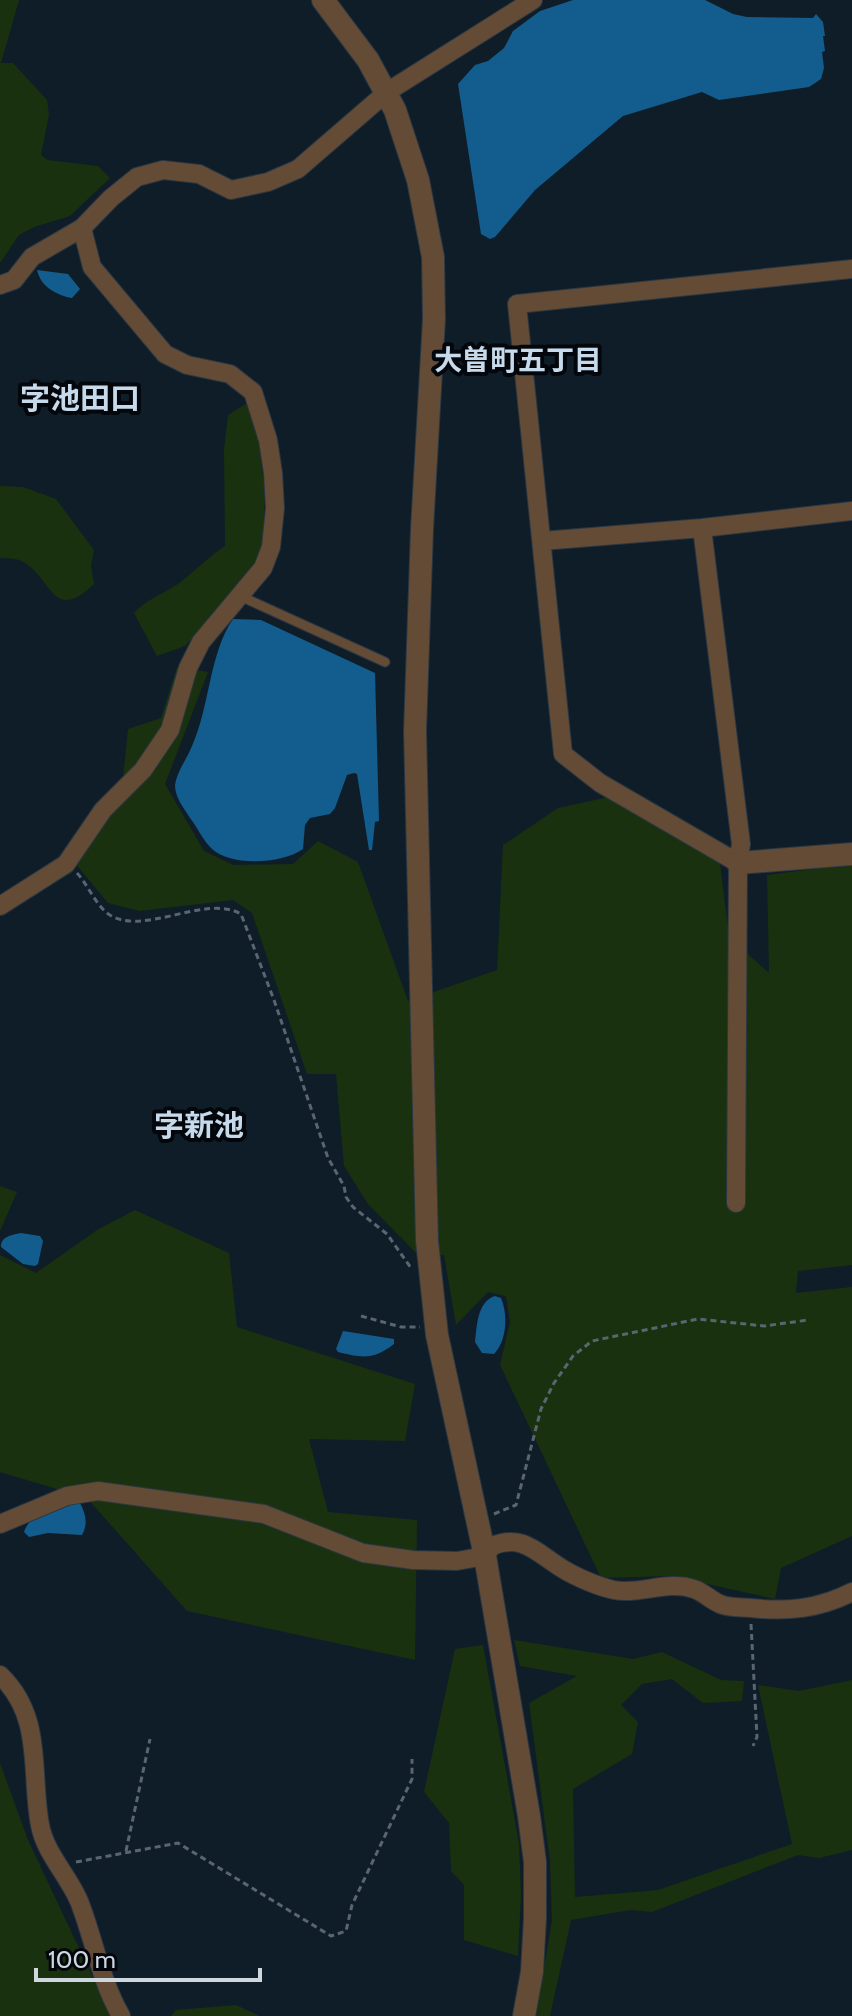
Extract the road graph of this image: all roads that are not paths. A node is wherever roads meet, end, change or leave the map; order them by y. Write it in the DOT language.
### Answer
graph roads {
  1 [pos="323,0"];
  2 [pos="533,0"];
  3 [pos="387,92"];
  4 [pos="82,228"];
  5 [pos="852,269"];
  6 [pos="0,285"];
  7 [pos="852,511"];
  8 [pos="702,528"];
  9 [pos="542,541"];
  10 [pos="240,596"];
  11 [pos="385,662"];
  12 [pos="852,854"];
  13 [pos="738,863"];
  14 [pos="0,906"];
  15 [pos="736,1203"];
  16 [pos="0,1524"];
  17 [pos="485,1556"];
  18 [pos="852,1592"];
  19 [pos="0,1675"];
  20 [pos="121,2016"];
  21 [pos="524,2016"];
  1 -- 3 [label="street"];
  2 -- 3 [label="street"];
  3 -- 4 [label="street"];
  3 -- 17 [label="street"];
  4 -- 6 [label="street"];
  4 -- 10 [label="street"];
  5 -- 9 [label="street"];
  7 -- 8 [label="street"];
  8 -- 9 [label="street"];
  8 -- 13 [label="street"];
  9 -- 13 [label="street"];
  10 -- 11 [label="lane"];
  10 -- 14 [label="street"];
  12 -- 13 [label="street"];
  13 -- 15 [label="street"];
  16 -- 17 [label="street"];
  17 -- 18 [label="street"];
  17 -- 21 [label="street"];
  19 -- 20 [label="street"];
}
